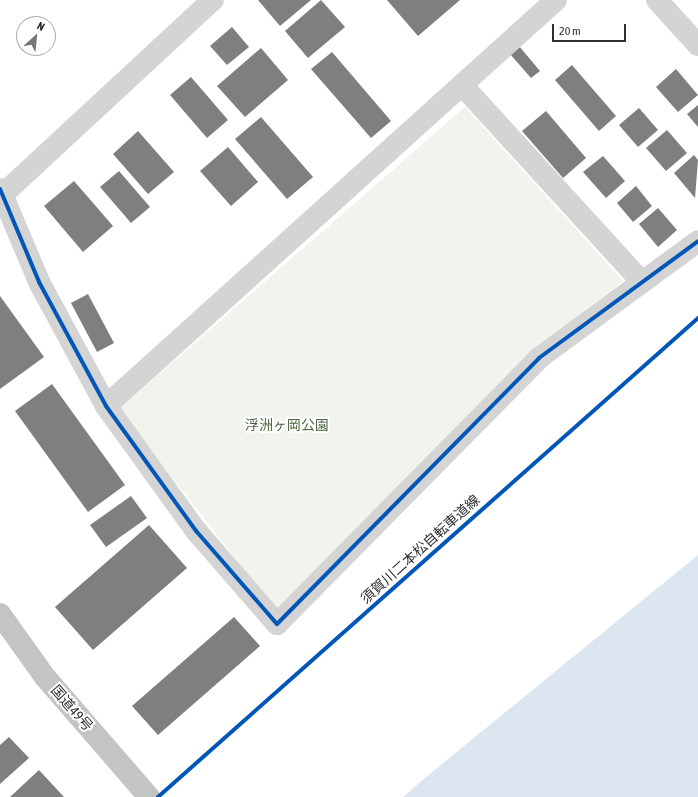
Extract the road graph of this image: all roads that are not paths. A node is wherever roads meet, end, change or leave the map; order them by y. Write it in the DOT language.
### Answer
graph roads {
  1 [pos="213,0"];
  2 [pos="556,0"];
  3 [pos="658,0"];
  4 [pos="698,45"];
  5 [pos="462,86"];
  6 [pos="1,194"];
  7 [pos="698,241"];
  8 [pos="642,282"];
  9 [pos="106,406"];
  10 [pos="0,614"];
  11 [pos="149,797"];
  1 -- 6 [label="street"];
  2 -- 5 [label="street"];
  3 -- 4 [label="street"];
  5 -- 8 [label="street"];
  5 -- 9 [label="street"];
  6 -- 9 [label="street"];
  7 -- 8 [label="street"];
  8 -- 9 [label="street"];
  10 -- 11 [label="highway, 国道49号"];
}
